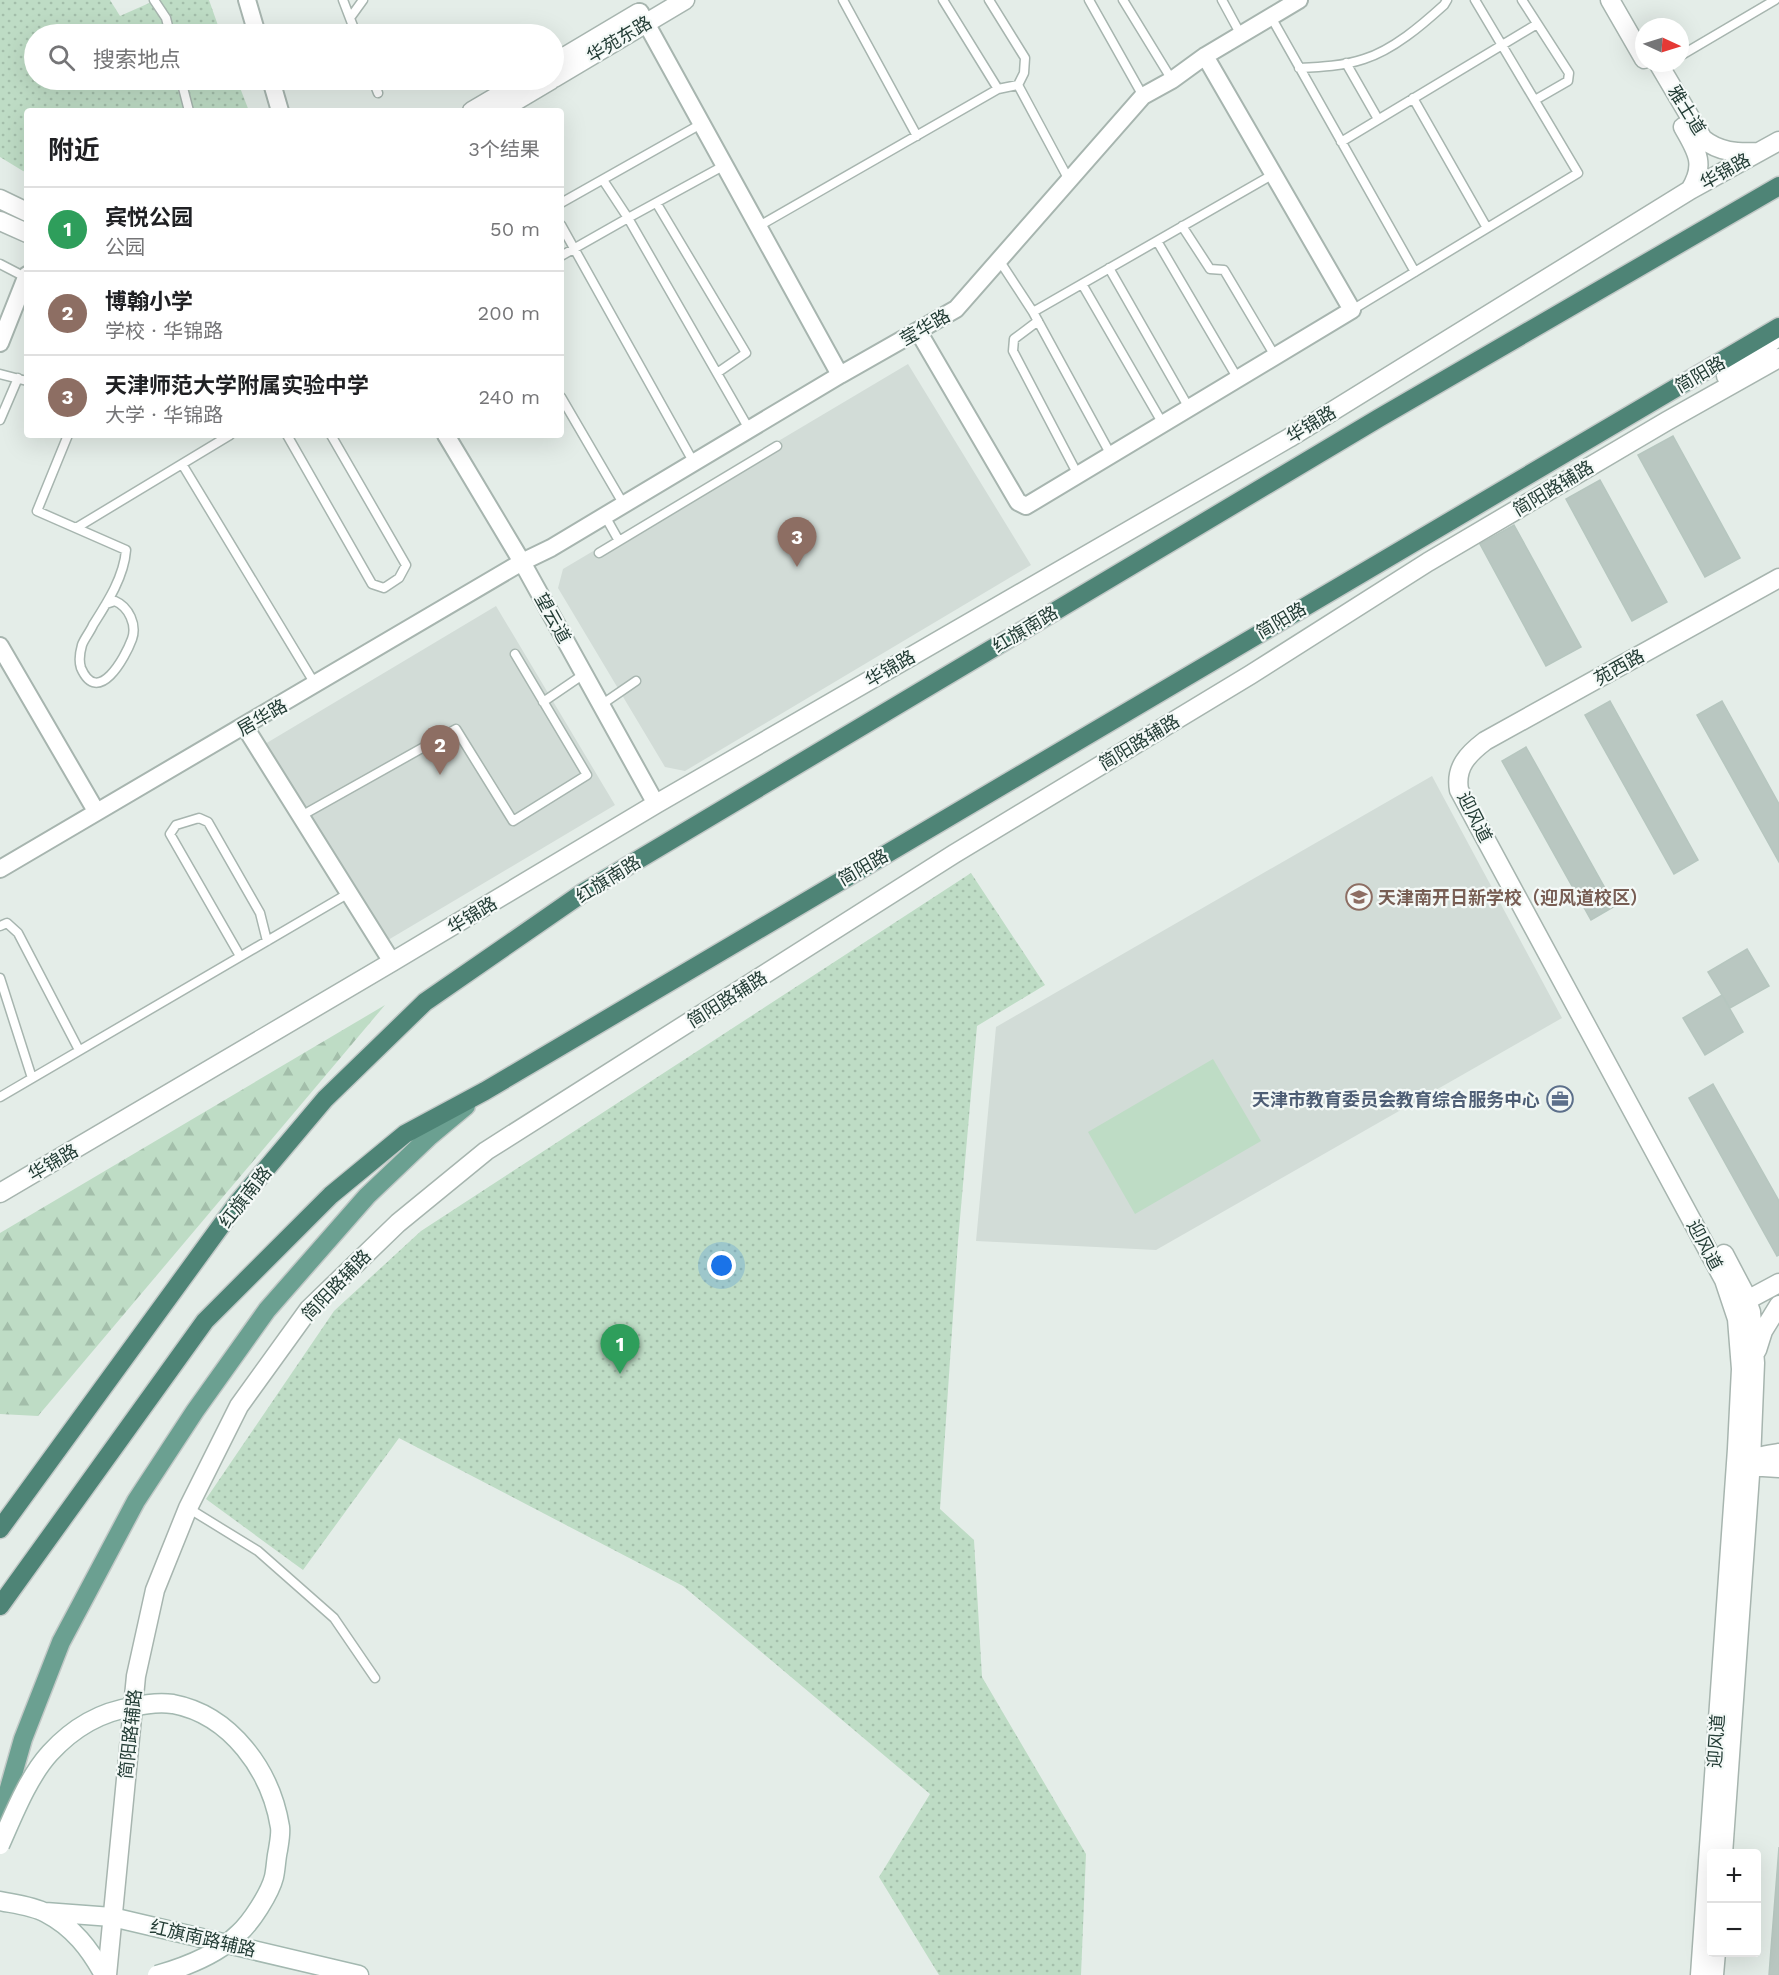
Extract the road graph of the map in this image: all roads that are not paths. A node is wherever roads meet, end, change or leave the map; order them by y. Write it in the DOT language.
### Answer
graph roads {
  1 [pos="154,0"];
  2 [pos="247,0"];
  3 [pos="343,0"];
  4 [pos="363,0"];
  5 [pos="660,0"];
  6 [pos="685,0"];
  7 [pos="843,0"];
  8 [pos="943,0"];
  9 [pos="989,0"];
  10 [pos="1089,0"];
  11 [pos="1123,0"];
  12 [pos="1222,0"];
  13 [pos="1299,0"];
  14 [pos="1447,0"];
  15 [pos="1475,0"];
  16 [pos="1522,0"];
  17 [pos="1610,0"];
  18 [pos="1621,0"];
  19 [pos="1775,0"];
  20 [pos="643,17"];
  21 [pos="1271,17"];
  22 [pos="350,18"];
  23 [pos="168,24"];
  24 [pos="254,24"];
  25 [pos="352,24"];
  26 [pos="1537,24"];
  27 [pos="1635,24"];
  28 [pos="1241,35"];
  29 [pos="1635,36"];
  30 [pos="1502,45"];
  31 [pos="1689,51"];
  32 [pos="1205,56"];
  33 [pos="564,58"];
  34 [pos="1346,63"];
  35 [pos="1299,68"];
  36 [pos="564,71"];
  37 [pos="1659,72"];
  38 [pos="1660,72"];
  39 [pos="1172,80"];
  40 [pos="1018,85"];
  41 [pos="998,89"];
  42 [pos="184,90"];
  43 [pos="274,90"];
  44 [pos="377,90"];
  45 [pos="508,90"];
  46 [pos="534,90"];
  47 [pos="378,93"];
  48 [pos="1143,96"];
  49 [pos="1413,98"];
  50 [pos="1534,100"];
  51 [pos="188,108"];
  52 [pos="279,108"];
  53 [pos="477,108"];
  54 [pos="504,108"];
  55 [pos="1378,119"];
  56 [pos="701,124"];
  57 [pos="917,135"];
  58 [pos="1779,141"];
  59 [pos="1341,142"];
  60 [pos="1759,152"];
  61 [pos="725,165"];
  62 [pos="1272,175"];
  63 [pos="603,180"];
  64 [pos="1069,180"];
  65 [pos="1779,186"];
  66 [pos="1690,190"];
  67 [pos="0,199"];
  68 [pos="564,201"];
  69 [pos="657,204"];
  70 [pos="24,211"];
  71 [pos="628,218"];
  72 [pos="0,221"];
  73 [pos="759,226"];
  74 [pos="1182,226"];
  75 [pos="1487,228"];
  76 [pos="564,231"];
  77 [pos="24,232"];
  78 [pos="1157,241"];
  79 [pos="574,249"];
  80 [pos="564,254"];
  81 [pos="999,260"];
  82 [pos="0,264"];
  83 [pos="1109,268"];
  84 [pos="1415,272"];
  85 [pos="24,276"];
  86 [pos="24,284"];
  87 [pos="1082,284"];
  88 [pos="1352,310"];
  89 [pos="1033,312"];
  90 [pos="1038,321"];
  91 [pos="1779,327"];
  92 [pos="918,331"];
  93 [pos="1779,336"];
  94 [pos="0,343"];
  95 [pos="1275,356"];
  96 [pos="1779,358"];
  97 [pos="717,373"];
  98 [pos="0,374"];
  99 [pos="840,375"];
  100 [pos="23,379"];
  101 [pos="1238,379"];
  102 [pos="564,402"];
  103 [pos="1189,408"];
  104 [pos="0,420"];
  105 [pos="1667,421"];
  106 [pos="1163,424"];
  107 [pos="749,429"];
  108 [pos="67,438"];
  109 [pos="225,438"];
  110 [pos="289,438"];
  111 [pos="333,438"];
  112 [pos="448,438"];
  113 [pos="777,446"];
  114 [pos="1110,455"];
  115 [pos="694,463"];
  116 [pos="182,464"];
  117 [pos="1078,475"];
  118 [pos="624,505"];
  119 [pos="605,516"];
  120 [pos="76,528"];
  121 [pos="619,541"];
  122 [pos="599,553"];
  123 [pos="522,562"];
  124 [pos="1779,578"];
  125 [pos="105,604"];
  126 [pos="0,646"];
  127 [pos="515,654"];
  128 [pos="584,674"];
  129 [pos="636,681"];
  130 [pos="316,685"];
  131 [pos="543,702"];
  132 [pos="601,705"];
  133 [pos="245,727"];
  134 [pos="1463,762"];
  135 [pos="656,804"];
  136 [pos="96,812"];
  137 [pos="301,816"];
  138 [pos="0,869"];
  139 [pos="349,893"];
  140 [pos="0,926"];
  141 [pos="267,941"];
  142 [pos="240,956"];
  143 [pos="392,962"];
  144 [pos="0,978"];
  145 [pos="80,1050"];
  146 [pos="32,1078"];
  147 [pos="484,1091"];
  148 [pos="2,1095"];
  149 [pos="0,1193"];
  150 [pos="1779,1283"];
  151 [pos="1779,1296"];
  152 [pos="1779,1305"];
  153 [pos="1742,1310"];
  154 [pos="1755,1364"];
  155 [pos="1779,1452"];
  156 [pos="1745,1459"];
  157 [pos="1779,1468"];
  158 [pos="188,1508"];
  159 [pos="0,1529"];
  160 [pos="0,1606"];
  161 [pos="375,1678"];
  162 [pos="0,1820"];
  163 [pos="0,1845"];
  164 [pos="1723,1849"];
  165 [pos="0,1901"];
  166 [pos="45,1912"];
  167 [pos="112,1917"];
  168 [pos="1716,1957"];
  169 [pos="105,1975"];
  170 [pos="157,1975"];
  171 [pos="360,1975"];
  172 [pos="1700,1975"];
  173 [pos="1714,1975"];
  1 -- 23 [label="lane"];
  2 -- 24 [label="street"];
  3 -- 22 [label="lane"];
  4 -- 22 [label="lane"];
  5 -- 20 [label="street, 华苑东路"];
  6 -- 20 [label="street, 华苑东路"];
  7 -- 57 [label="lane"];
  8 -- 41 [label="lane"];
  9 -- 40 [label="lane"];
  10 -- 48 [label="lane"];
  11 -- 39 [label="lane"];
  12 -- 28 [label="lane"];
  13 -- 21 [label="street, 莹华路"];
  14 -- 34 [label="lane"];
  15 -- 30 [label="lane"];
  16 -- 26 [label="lane"];
  17 -- 29 [label="street, 雅士道"];
  18 -- 27 [label="street"];
  19 -- 31 [label="lane"];
  20 -- 33 [label="street, 华苑东路"];
  20 -- 36 [label="street, 华苑东路"];
  20 -- 56 [label="street"];
  21 -- 28 [label="street, 莹华路"];
  21 -- 35 [label="lane"];
  22 -- 25 [label="lane"];
  26 -- 30 [label="lane"];
  26 -- 50 [label="lane"];
  28 -- 32 [label="street, 莹华路"];
  30 -- 49 [label="lane"];
  30 -- 50 [label="lane"];
  32 -- 39 [label="street, 莹华路"];
  32 -- 62 [label="street"];
  34 -- 35 [label="lane"];
  34 -- 55 [label="lane"];
  35 -- 59 [label="lane"];
  37 -- 66 [label="street, 雅士道"];
  38 -- 60 [label="street, 雅士道"];
  39 -- 48 [label="street, 莹华路"];
  40 -- 41 [label="lane"];
  40 -- 64 [label="lane"];
  41 -- 57 [label="lane"];
  42 -- 51 [label="lane"];
  43 -- 52 [label="street"];
  44 -- 47 [label="lane"];
  45 -- 53 [label="street"];
  46 -- 54 [label="street, 华苑东路"];
  48 -- 64 [label="street, 莹华路"];
  49 -- 55 [label="lane"];
  49 -- 75 [label="lane"];
  50 -- 75 [label="lane"];
  55 -- 59 [label="lane"];
  56 -- 61 [label="street"];
  56 -- 63 [label="lane"];
  57 -- 73 [label="lane"];
  58 -- 60 [label="street, 华锦路"];
  59 -- 84 [label="lane"];
  60 -- 66 [label="street, 华锦路"];
  61 -- 69 [label="lane"];
  61 -- 73 [label="street"];
  62 -- 74 [label="lane"];
  62 -- 88 [label="street"];
  63 -- 68 [label="lane"];
  63 -- 71 [label="lane"];
  64 -- 81 [label="street, 莹华路"];
  65 -- 159 [label="highway, 红旗南路"];
  66 -- 135 [label="street, 华锦路"];
  67 -- 70 [label="street"];
  69 -- 71 [label="lane"];
  69 -- 97 [label="lane"];
  71 -- 79 [label="lane"];
  71 -- 97 [label="lane"];
  72 -- 77 [label="street"];
  73 -- 99 [label="street"];
  74 -- 78 [label="lane"];
  74 -- 95 [label="lane"];
  75 -- 84 [label="lane"];
  76 -- 79 [label="lane"];
  78 -- 83 [label="lane"];
  78 -- 101 [label="lane"];
  79 -- 80 [label="lane"];
  79 -- 115 [label="lane"];
  81 -- 89 [label="lane"];
  81 -- 92 [label="street, 莹华路"];
  82 -- 85 [label="lane"];
  83 -- 87 [label="lane"];
  83 -- 103 [label="lane"];
  84 -- 88 [label="lane"];
  86 -- 94 [label="street"];
  87 -- 89 [label="lane"];
  87 -- 106 [label="lane"];
  88 -- 95 [label="street"];
  89 -- 90 [label="lane"];
  90 -- 114 [label="lane"];
  90 -- 117 [label="lane"];
  91 -- 147 [label="highway, 简阳路"];
  92 -- 99 [label="street, 莹华路"];
  92 -- 117 [label="street"];
  93 -- 105 [label="street"];
  95 -- 101 [label="street"];
  96 -- 105 [label="street, 简阳路辅路"];
  97 -- 107 [label="lane"];
  98 -- 100 [label="lane"];
  99 -- 107 [label="street, 莹华路"];
  100 -- 104 [label="lane"];
  101 -- 103 [label="street"];
  102 -- 118 [label="lane"];
  103 -- 106 [label="street"];
  105 -- 158 [label="street, 简阳路辅路"];
  106 -- 114 [label="street"];
  107 -- 115 [label="street, 莹华路"];
  108 -- 120 [label="lane"];
  109 -- 116 [label="lane"];
  110 -- 111 [label="lane"];
  112 -- 123 [label="street, 望云道"];
  113 -- 121 [label="lane"];
  114 -- 117 [label="street"];
  115 -- 118 [label="street, 莹华路"];
  116 -- 120 [label="lane"];
  116 -- 130 [label="lane"];
  118 -- 119 [label="street, 莹华路"];
  119 -- 121 [label="lane"];
  119 -- 123 [label="street, 莹华路"];
  120 -- 125 [label="lane"];
  121 -- 122 [label="lane"];
  123 -- 128 [label="street, 望云道"];
  123 -- 130 [label="street, 居华路"];
  124 -- 134 [label="street, 苑西路"];
  125 -- 125 [label="lane"];
  126 -- 136 [label="street"];
  127 -- 131 [label="lane"];
  128 -- 131 [label="lane"];
  128 -- 132 [label="street, 望云道"];
  129 -- 132 [label="lane"];
  130 -- 133 [label="street, 居华路"];
  131 -- 137 [label="lane"];
  132 -- 135 [label="street, 望云道"];
  133 -- 136 [label="street, 居华路"];
  133 -- 137 [label="street"];
  134 -- 153 [label="street, 迎风道"];
  135 -- 143 [label="street, 华锦路"];
  136 -- 138 [label="street, 居华路"];
  137 -- 139 [label="street"];
  139 -- 141 [label="lane"];
  139 -- 143 [label="street"];
  140 -- 145 [label="lane"];
  141 -- 142 [label="lane"];
  141 -- 142 [label="lane"];
  142 -- 145 [label="lane"];
  143 -- 149 [label="street, 华锦路"];
  144 -- 146 [label="lane"];
  145 -- 146 [label="lane"];
  146 -- 148 [label="lane"];
  147 -- 160 [label="highway"];
  147 -- 162 [label="main road"];
  150 -- 153 [label="street"];
  151 -- 153 [label="street"];
  152 -- 154 [label="street"];
  153 -- 154 [label="street, 迎风道"];
  153 -- 156 [label="street, 迎风道"];
  154 -- 156 [label="street, 迎风道"];
  155 -- 156 [label="street"];
  156 -- 157 [label="street"];
  156 -- 164 [label="street, 迎风道"];
  156 -- 172 [label="street, 迎风道"];
  158 -- 161 [label="lane"];
  158 -- 167 [label="street, 简阳路辅路"];
  163 -- 170 [label="street, bridge"];
  165 -- 166 [label="street"];
  166 -- 167 [label="street, 红旗南路辅路"];
  166 -- 169 [label="street"];
  167 -- 169 [label="street, 简阳路辅路"];
  167 -- 171 [label="street, 红旗南路辅路"];
  168 -- 173 [label="street"];
}
